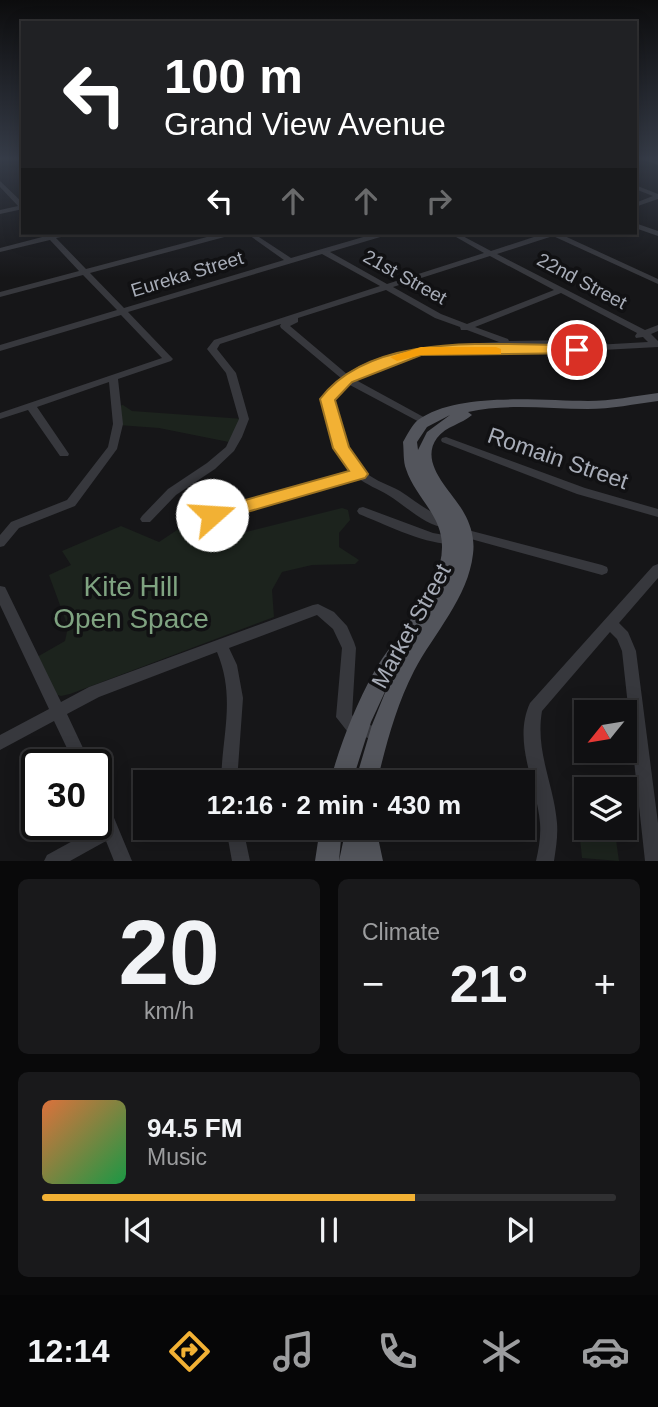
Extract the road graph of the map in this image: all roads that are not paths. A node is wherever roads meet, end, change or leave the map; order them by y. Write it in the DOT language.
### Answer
graph roads {
  1 [pos="21,207"];
  2 [pos="0,212"];
  3 [pos="637,226"];
  4 [pos="658,234"];
  5 [pos="49,235"];
  6 [pos="222,235"];
  7 [pos="252,235"];
  8 [pos="377,235"];
  9 [pos="456,235"];
  10 [pos="547,235"];
  11 [pos="557,235"];
  12 [pos="0,250"];
  13 [pos="323,251"];
  14 [pos="492,254"];
  15 [pos="290,261"];
  16 [pos="85,272"];
  17 [pos="658,282"];
  18 [pos="387,288"];
  19 [pos="561,290"];
  20 [pos="0,295"];
  21 [pos="123,312"];
  22 [pos="658,328"];
  23 [pos="469,329"];
  24 [pos="645,334"];
  25 [pos="514,344"];
  26 [pos="617,344"];
  27 [pos="657,344"];
  28 [pos="476,346"];
  29 [pos="591,346"];
  30 [pos="0,348"];
  31 [pos="421,351"];
  32 [pos="113,378"];
  33 [pos="347,379"];
  34 [pos="658,397"];
  35 [pos="658,404"];
  36 [pos="31,406"];
  37 [pos="0,416"];
  38 [pos="425,422"];
  39 [pos="446,440"];
  40 [pos="64,454"];
  41 [pos="359,474"];
  42 [pos="363,510"];
  43 [pos="658,513"];
  44 [pos="146,519"];
  45 [pos="206,525"];
  46 [pos="454,532"];
  47 [pos="0,543"];
  48 [pos="658,569"];
  49 [pos="602,570"];
  50 [pos="0,592"];
  51 [pos="610,623"];
  52 [pos="221,645"];
  53 [pos="59,710"];
  54 [pos="358,728"];
  55 [pos="380,735"];
  56 [pos="0,743"];
  57 [pos="76,749"];
  58 [pos="229,770"];
  59 [pos="345,770"];
  60 [pos="370,770"];
  61 [pos="112,832"];
  62 [pos="91,840"];
  63 [pos="237,840"];
  64 [pos="330,840"];
  65 [pos="354,840"];
  66 [pos="367,840"];
  67 [pos="54,861"];
  68 [pos="123,861"];
  69 [pos="241,861"];
  70 [pos="327,861"];
  71 [pos="351,861"];
  72 [pos="371,861"];
  73 [pos="545,861"];
  74 [pos="654,861"];
  1 -- 2 [label="street"];
  3 -- 4 [label="street"];
  5 -- 12 [label="street"];
  5 -- 16 [label="street"];
  6 -- 16 [label="street"];
  7 -- 15 [label="street"];
  8 -- 13 [label="street, Eureka Street"];
  9 -- 14 [label="street, 22nd Street"];
  10 -- 14 [label="street"];
  11 -- 17 [label="street"];
  13 -- 15 [label="street, Eureka Street"];
  13 -- 18 [label="street, 21st Street"];
  14 -- 18 [label="street"];
  14 -- 19 [label="street, 22nd Street"];
  15 -- 21 [label="street, Eureka Street"];
  16 -- 20 [label="street"];
  16 -- 21 [label="street"];
  18 -- 23 [label="street, 21st Street"];
  18 -- 33 [label="street"];
  18 -- 44 [label="street"];
  19 -- 23 [label="street"];
  19 -- 24 [label="street, 22nd Street"];
  21 -- 30 [label="street, Eureka Street"];
  21 -- 32 [label="street"];
  22 -- 24 [label="street"];
  23 -- 25 [label="street, 21st Street"];
  23 -- 28 [label="street"];
  24 -- 26 [label="street"];
  24 -- 27 [label="street, 22nd Street"];
  25 -- 28 [label="street"];
  25 -- 29 [label="street"];
  26 -- 27 [label="street"];
  26 -- 29 [label="street"];
  28 -- 31 [label="street"];
  29 -- 31 [label="street"];
  31 -- 33 [label="street"];
  32 -- 36 [label="street"];
  32 -- 47 [label="street"];
  33 -- 38 [label="street"];
  33 -- 41 [label="street"];
  34 -- 38 [label="main road"];
  35 -- 46 [label="main road, Market Street"];
  36 -- 37 [label="street"];
  36 -- 40 [label="street"];
  38 -- 46 [label="main road"];
  39 -- 43 [label="street, Romain Street"];
  41 -- 45 [label="street"];
  41 -- 46 [label="street"];
  42 -- 46 [label="street"];
  46 -- 49 [label="street"];
  46 -- 54 [label="main road, Market Street"];
  46 -- 55 [label="main road, Market Street"];
  48 -- 51 [label="street"];
  50 -- 53 [label="street"];
  51 -- 73 [label="street"];
  51 -- 74 [label="street"];
  52 -- 53 [label="street"];
  52 -- 54 [label="street"];
  52 -- 58 [label="street"];
  53 -- 56 [label="street"];
  53 -- 57 [label="street"];
  54 -- 55 [label="street"];
  54 -- 59 [label="main road, Market Street"];
  55 -- 60 [label="main road, Market Street"];
  61 -- 68 [label="street"];
  62 -- 67 [label="street"];
  63 -- 69 [label="street"];
  64 -- 70 [label="main road"];
  65 -- 71 [label="main road"];
  66 -- 72 [label="main road"];
}
